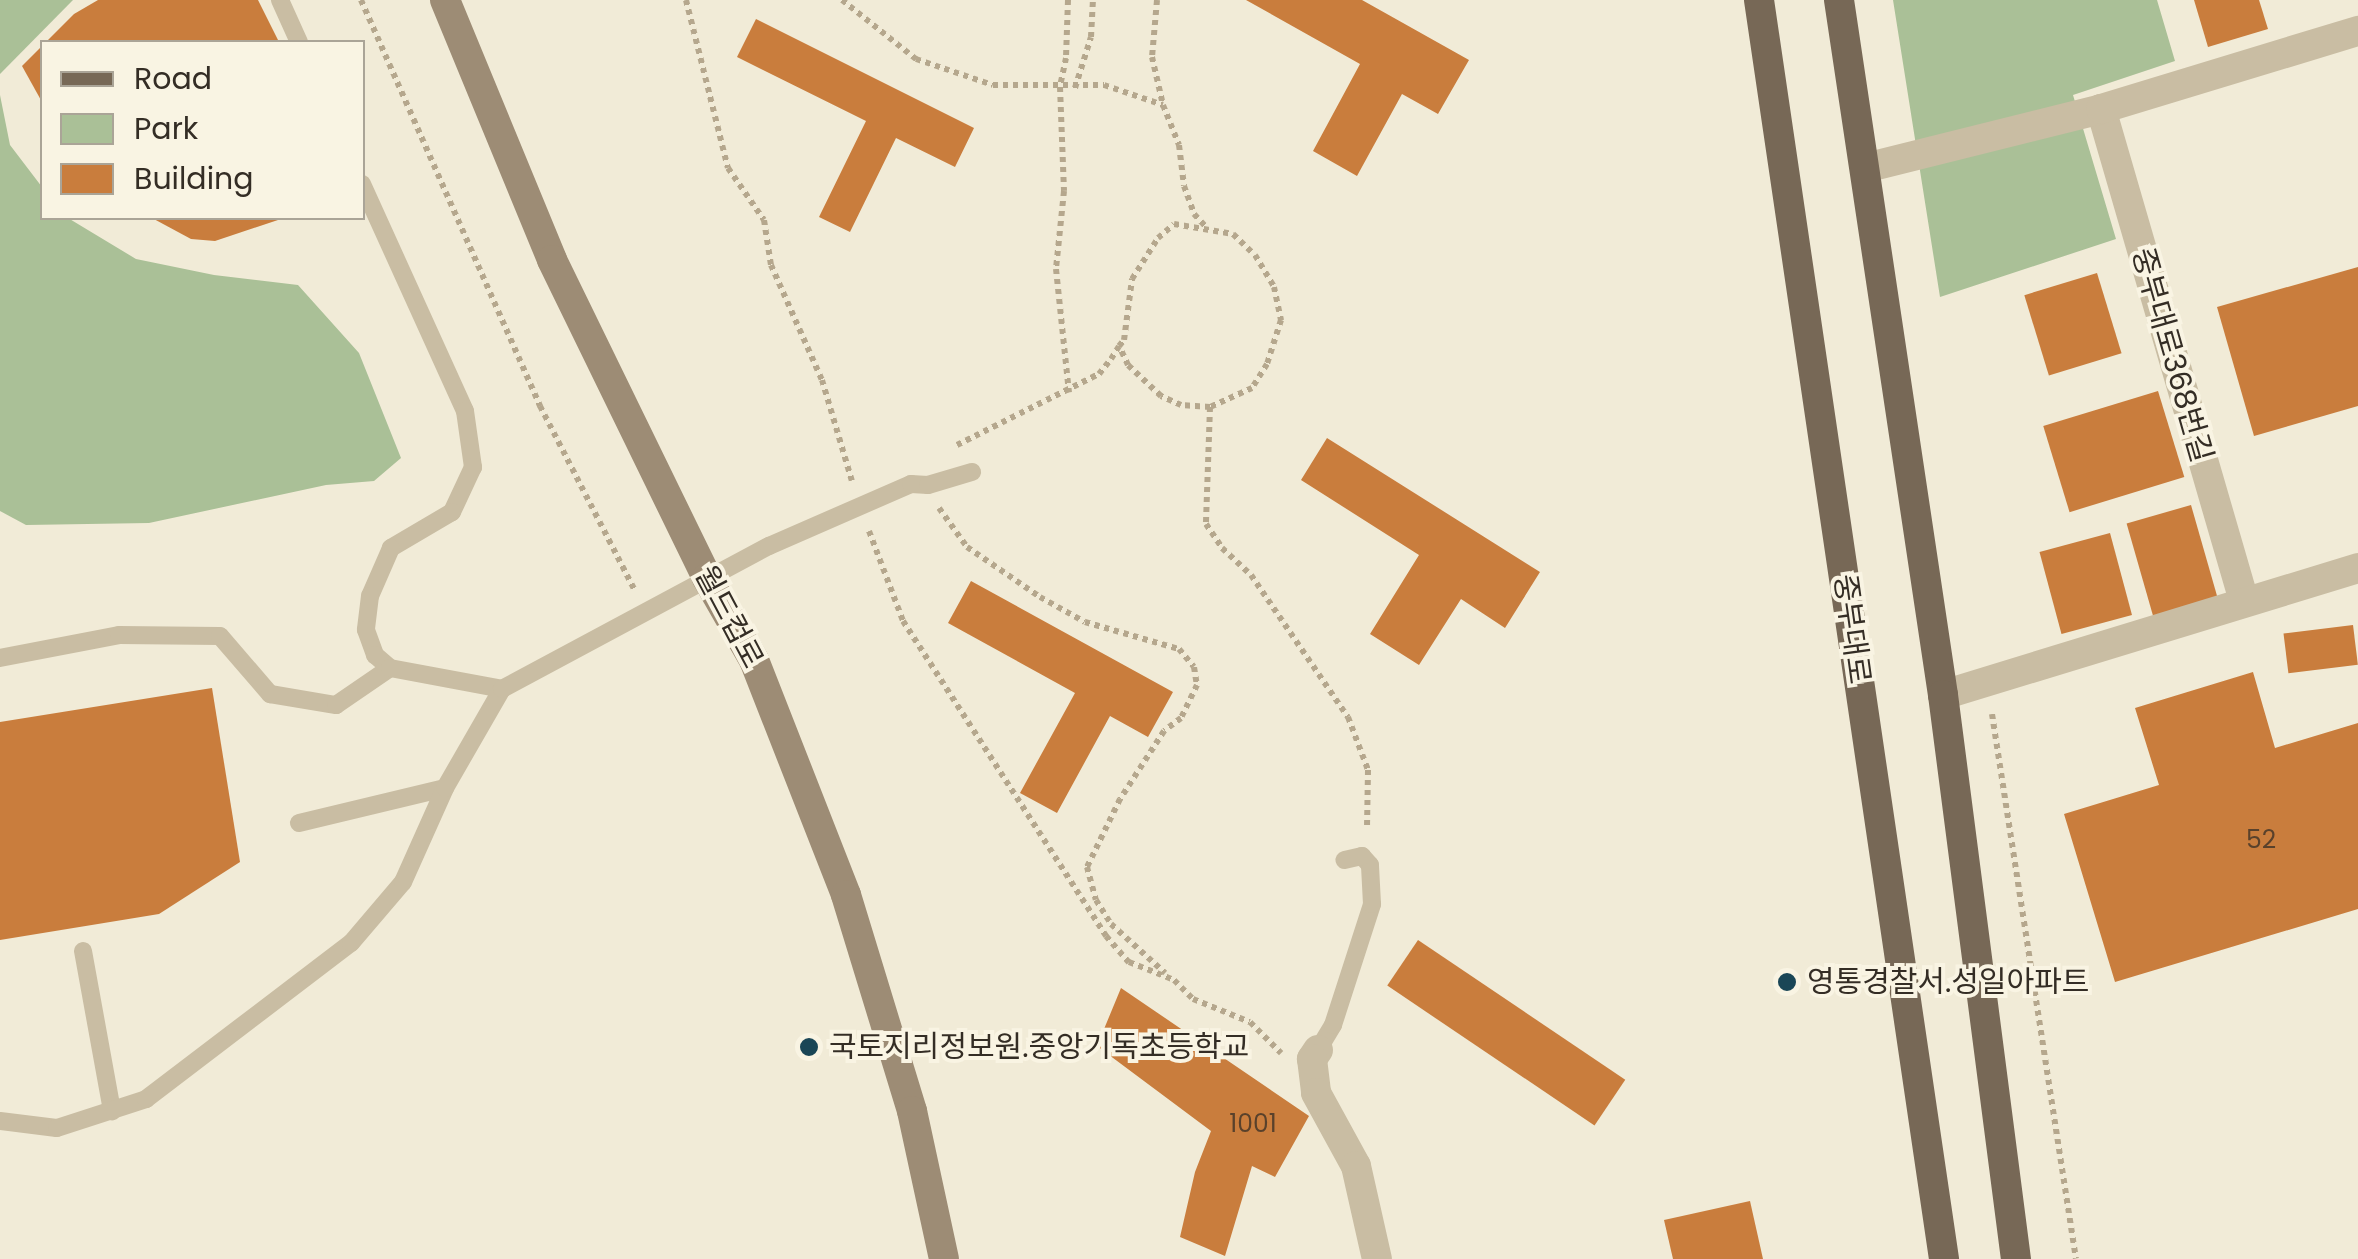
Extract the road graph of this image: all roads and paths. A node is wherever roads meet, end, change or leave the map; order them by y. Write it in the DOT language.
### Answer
graph roads {
  1 [pos="280,0"];
  2 [pos="361,0"];
  3 [pos="445,0"];
  4 [pos="686,0"];
  5 [pos="842,0"];
  6 [pos="1068,0"];
  7 [pos="1093,0"];
  8 [pos="1157,0"];
  9 [pos="1759,0"];
  10 [pos="1840,0"];
  11 [pos="2358,31"];
  12 [pos="298,40"];
  13 [pos="1060,87"];
  14 [pos="1075,88"];
  15 [pos="1163,106"];
  16 [pos="2101,109"];
  17 [pos="1865,168"];
  18 [pos="365,191"];
  19 [pos="1206,226"];
  20 [pos="1119,346"];
  21 [pos="1069,392"];
  22 [pos="1210,407"];
  23 [pos="972,472"];
  24 [pos="928,485"];
  25 [pos="860,505"];
  26 [pos="2358,568"];
  27 [pos="707,578"];
  28 [pos="2244,601"];
  29 [pos="646,614"];
  30 [pos="0,658"];
  31 [pos="390,668"];
  32 [pos="502,689"];
  33 [pos="1943,695"];
  34 [pos="1992,714"];
  35 [pos="445,788"];
  36 [pos="299,823"];
  37 [pos="1366,846"];
  38 [pos="1344,860"];
  39 [pos="83,951"];
  40 [pos="1174,980"];
  41 [pos="1318,1050"];
  42 [pos="112,1110"];
  43 [pos="0,1122"];
  44 [pos="944,1259"];
  45 [pos="1377,1259"];
  46 [pos="1944,1259"];
  47 [pos="2016,1259"];
  48 [pos="2076,1259"];
  1 -- 12 [label="lane"];
  2 -- 29 [label="path"];
  3 -- 27 [label="street, 월드컵로"];
  4 -- 25 [label="path"];
  5 -- 13 [label="path"];
  6 -- 13 [label="path"];
  7 -- 14 [label="path"];
  8 -- 15 [label="path"];
  9 -- 46 [label="main road, 중부대로"];
  10 -- 17 [label="main road"];
  11 -- 16 [label="street"];
  13 -- 14 [label="path"];
  13 -- 21 [label="path"];
  14 -- 15 [label="path"];
  15 -- 19 [label="path"];
  16 -- 17 [label="street"];
  16 -- 28 [label="street, 중부대로368번길"];
  17 -- 33 [label="main road"];
  18 -- 31 [label="lane"];
  19 -- 20 [label="path"];
  19 -- 20 [label="path"];
  20 -- 21 [label="path"];
  21 -- 24 [label="path"];
  22 -- 37 [label="path"];
  23 -- 24 [label="lane"];
  24 -- 25 [label="lane"];
  24 -- 40 [label="path"];
  25 -- 27 [label="lane"];
  25 -- 40 [label="path"];
  26 -- 28 [label="street"];
  27 -- 29 [label="lane"];
  27 -- 44 [label="street, 월드컵로"];
  28 -- 33 [label="street"];
  29 -- 32 [label="lane"];
  30 -- 31 [label="lane"];
  31 -- 32 [label="lane"];
  32 -- 35 [label="lane"];
  33 -- 47 [label="main road"];
  34 -- 48 [label="path"];
  35 -- 36 [label="lane"];
  35 -- 42 [label="lane"];
  38 -- 41 [label="lane"];
  39 -- 42 [label="lane"];
  40 -- 41 [label="path"];
  41 -- 45 [label="street"];
  42 -- 43 [label="lane"];
}
